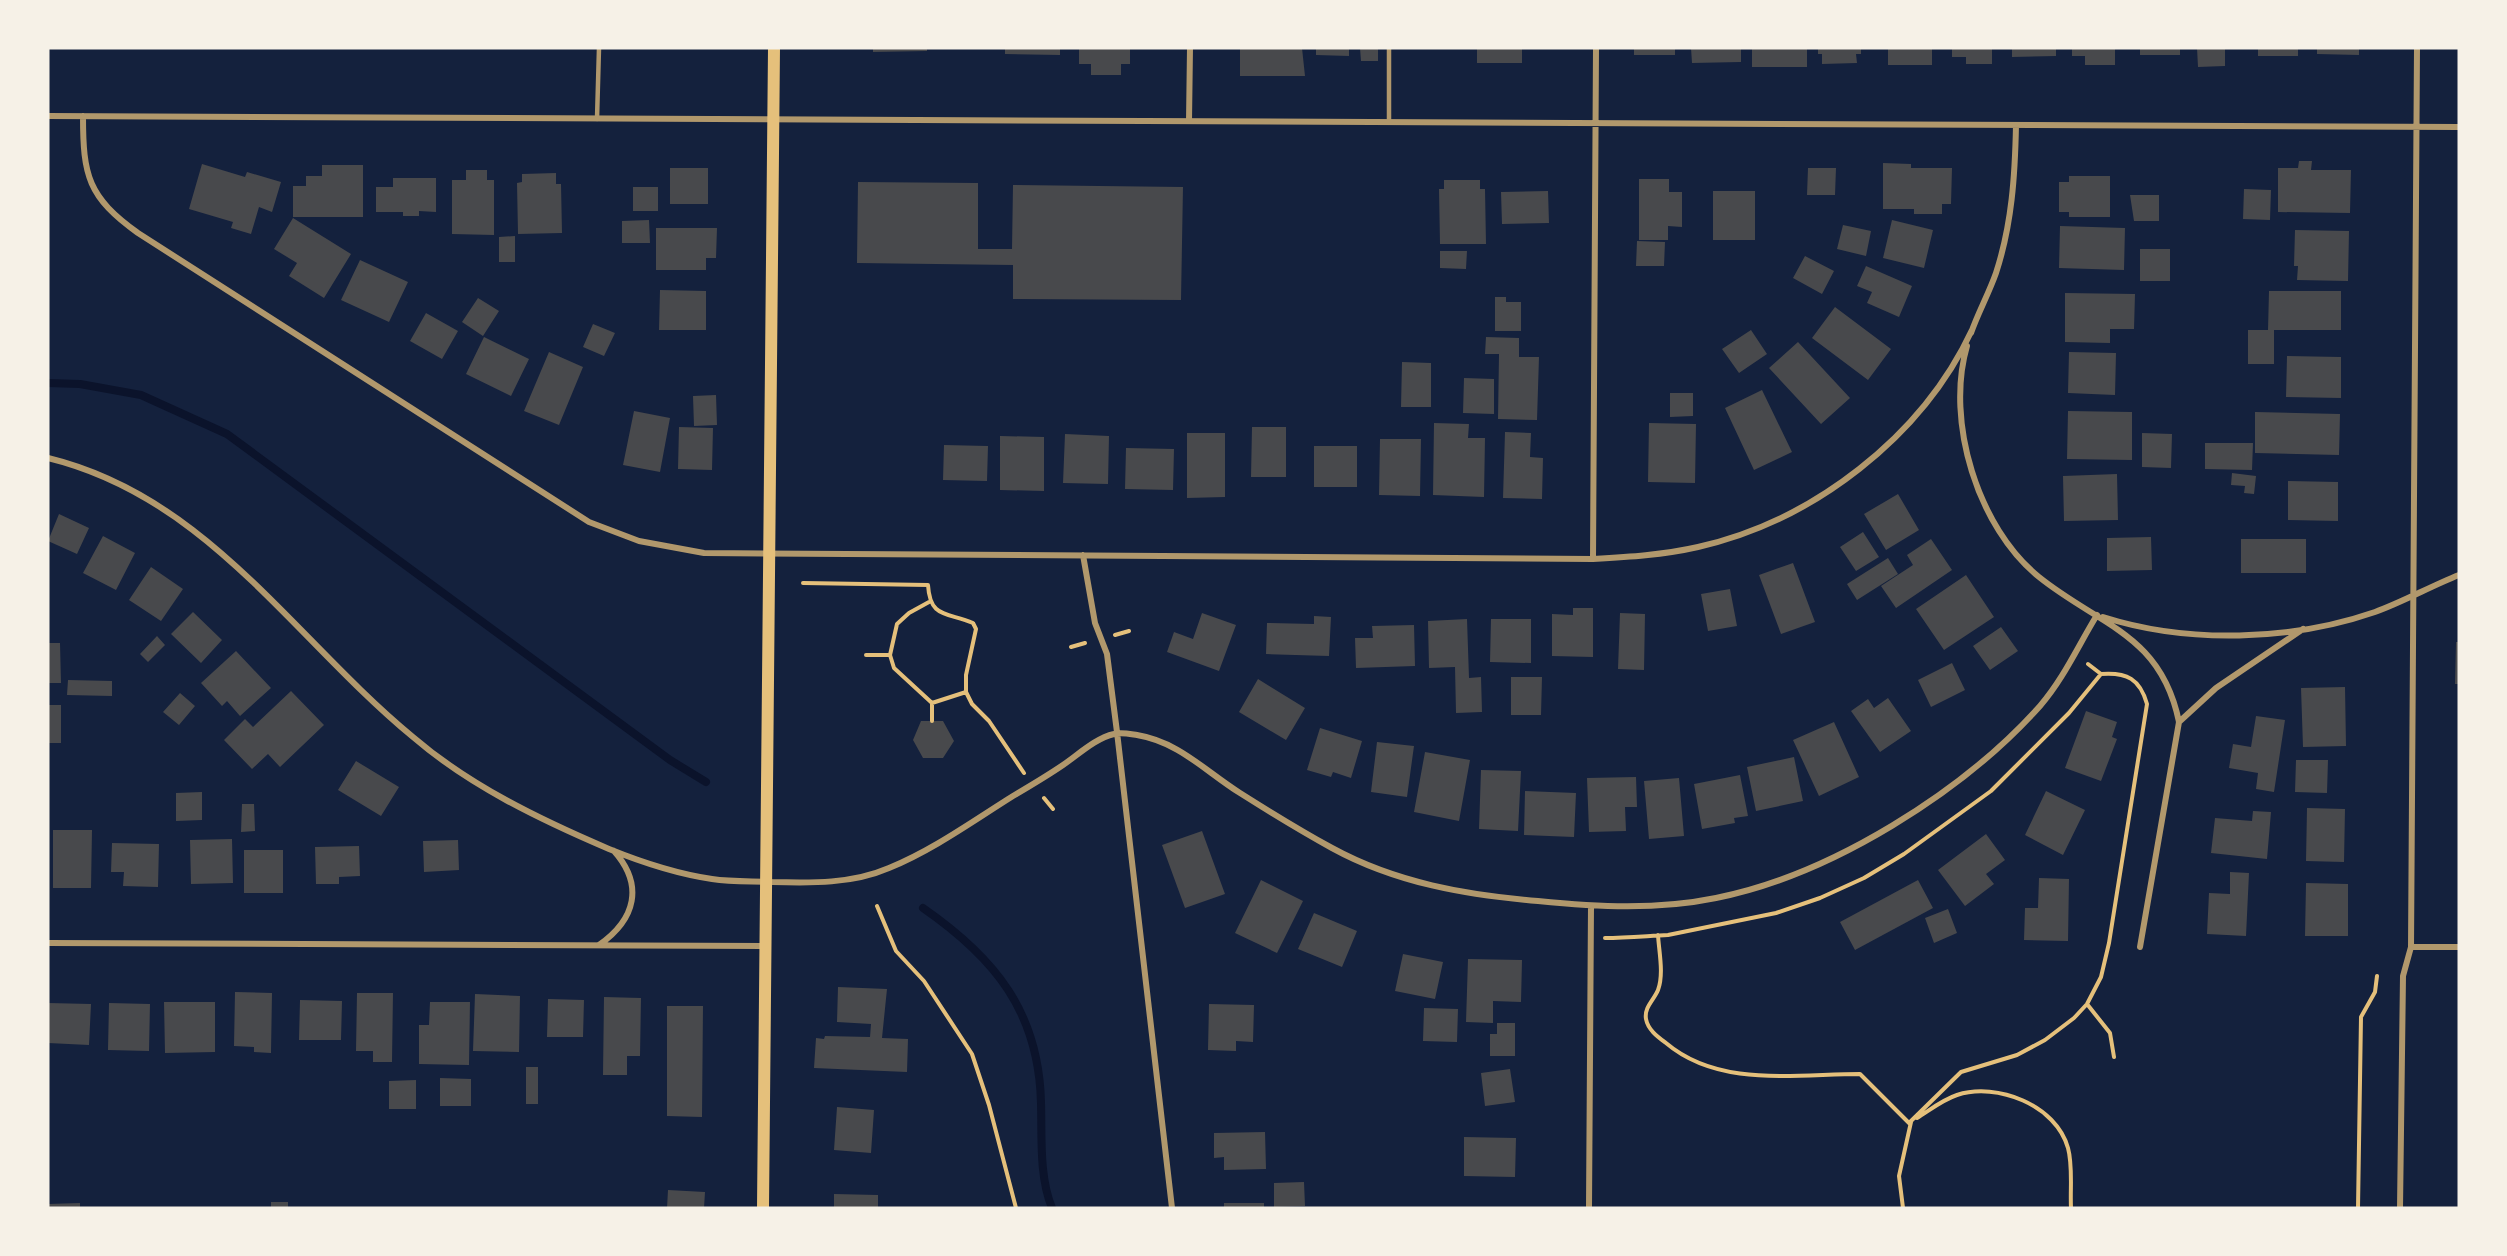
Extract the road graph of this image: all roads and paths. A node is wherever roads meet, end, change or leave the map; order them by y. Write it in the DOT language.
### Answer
graph roads {
  1 [pos="599,48"];
  2 [pos="774,48"];
  3 [pos="1190,48"];
  4 [pos="1389,48"];
  5 [pos="1596,48"];
  6 [pos="2417,48"];
  7 [pos="48,116"];
  8 [pos="83,116"];
  9 [pos="597,119"];
  10 [pos="773,120"];
  11 [pos="1189,121"];
  12 [pos="1389,122"];
  13 [pos="1595,123"];
  14 [pos="2016,125"];
  15 [pos="2417,127"];
  16 [pos="2459,127"];
  17 [pos="1972,330"];
  18 [pos="48,458"];
  19 [pos="768,555"];
  20 [pos="1083,555"];
  21 [pos="1593,559"];
  22 [pos="2459,575"];
  23 [pos="803,583"];
  24 [pos="2415,593"];
  25 [pos="929,602"];
  26 [pos="2097,615"];
  27 [pos="2306,627"];
  28 [pos="866,655"];
  29 [pos="890,655"];
  30 [pos="2101,674"];
  31 [pos="966,692"];
  32 [pos="932,704"];
  33 [pos="932,721"];
  34 [pos="2179,722"];
  35 [pos="1117,732"];
  36 [pos="1010,754"];
  37 [pos="613,850"];
  38 [pos="765,881"];
  39 [pos="877,906"];
  40 [pos="1591,906"];
  41 [pos="1658,935"];
  42 [pos="48,944"];
  43 [pos="598,946"];
  44 [pos="765,946"];
  45 [pos="2140,947"];
  46 [pos="2411,947"];
  47 [pos="2459,947"];
  48 [pos="2377,976"];
  49 [pos="2087,1004"];
  50 [pos="2114,1057"];
  51 [pos="1909,1123"];
  52 [pos="763,1208"];
  53 [pos="1016,1208"];
  54 [pos="1172,1208"];
  55 [pos="1589,1208"];
  56 [pos="1903,1208"];
  57 [pos="2071,1208"];
  58 [pos="2358,1208"];
  59 [pos="2400,1208"];
  1 -- 9 [label="lane"];
  2 -- 10 [label="main road"];
  3 -- 11 [label="street"];
  4 -- 12 [label="lane"];
  5 -- 13 [label="street"];
  6 -- 15 [label="street"];
  7 -- 8 [label="street"];
  8 -- 9 [label="street"];
  8 -- 19 [label="street"];
  9 -- 10 [label="street"];
  10 -- 11 [label="street"];
  10 -- 19 [label="main road"];
  11 -- 12 [label="street"];
  12 -- 13 [label="street"];
  13 -- 14 [label="street"];
  13 -- 21 [label="street"];
  14 -- 15 [label="street"];
  14 -- 17 [label="street"];
  15 -- 16 [label="street"];
  15 -- 24 [label="street"];
  17 -- 21 [label="street"];
  17 -- 26 [label="street"];
  18 -- 37 [label="street"];
  19 -- 20 [label="street"];
  19 -- 38 [label="main road"];
  20 -- 21 [label="street"];
  20 -- 35 [label="street"];
  22 -- 24 [label="street"];
  23 -- 25 [label="path"];
  24 -- 27 [label="street"];
  24 -- 46 [label="street"];
  25 -- 29 [label="path"];
  25 -- 31 [label="path"];
  26 -- 27 [label="street"];
  26 -- 34 [label="street"];
  26 -- 40 [label="street"];
  27 -- 34 [label="street"];
  28 -- 29 [label="path"];
  29 -- 32 [label="path"];
  30 -- 49 [label="path"];
  31 -- 32 [label="path"];
  31 -- 36 [label="path"];
  32 -- 33 [label="path"];
  34 -- 45 [label="street"];
  35 -- 38 [label="street"];
  35 -- 40 [label="street"];
  35 -- 54 [label="street"];
  37 -- 38 [label="street"];
  37 -- 43 [label="street"];
  38 -- 44 [label="main road"];
  39 -- 53 [label="path"];
  40 -- 55 [label="street"];
  41 -- 51 [label="path"];
  42 -- 43 [label="street"];
  43 -- 44 [label="street"];
  44 -- 52 [label="main road"];
  46 -- 47 [label="street"];
  46 -- 59 [label="street"];
  48 -- 58 [label="path"];
  49 -- 50 [label="path"];
  49 -- 51 [label="path"];
  51 -- 56 [label="path"];
  51 -- 57 [label="path"];
}
